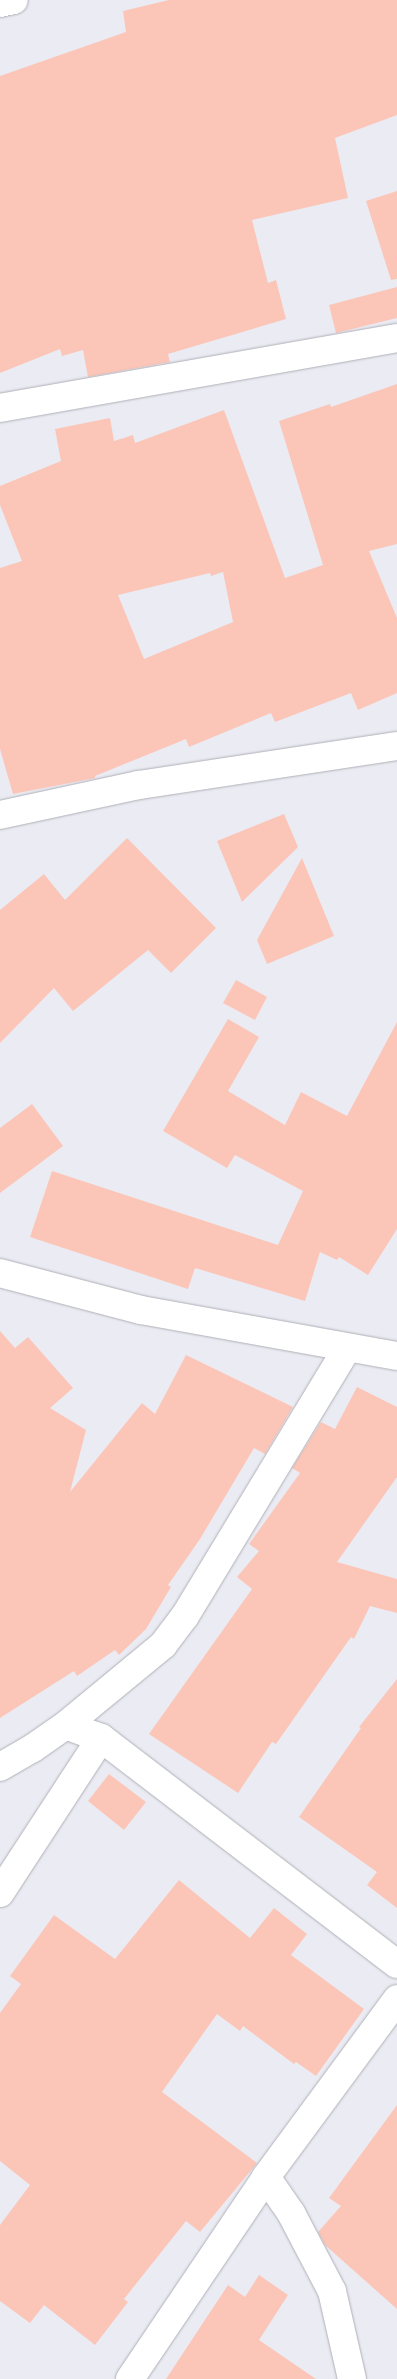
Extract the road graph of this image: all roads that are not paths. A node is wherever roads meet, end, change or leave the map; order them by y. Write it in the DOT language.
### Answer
graph roads {
  1 [pos="14,0"];
  2 [pos="0,3"];
  3 [pos="397,338"];
  4 [pos="0,408"];
  5 [pos="397,746"];
  6 [pos="0,815"];
  7 [pos="0,1273"];
  8 [pos="347,1348"];
  9 [pos="397,1356"];
  10 [pos="66,1725"];
  11 [pos="101,1738"];
  12 [pos="0,1767"];
  13 [pos="0,1893"];
  14 [pos="397,1964"];
  15 [pos="397,1999"];
  16 [pos="266,2177"];
  17 [pos="130,2379"];
  18 [pos="352,2379"];
  1 -- 2 [label="street"];
  3 -- 4 [label="street"];
  5 -- 6 [label="street"];
  7 -- 8 [label="street"];
  8 -- 9 [label="street"];
  8 -- 10 [label="street"];
  10 -- 11 [label="street"];
  10 -- 12 [label="street"];
  11 -- 13 [label="street"];
  11 -- 14 [label="street"];
  15 -- 16 [label="street"];
  16 -- 17 [label="street"];
  16 -- 18 [label="street"];
}
